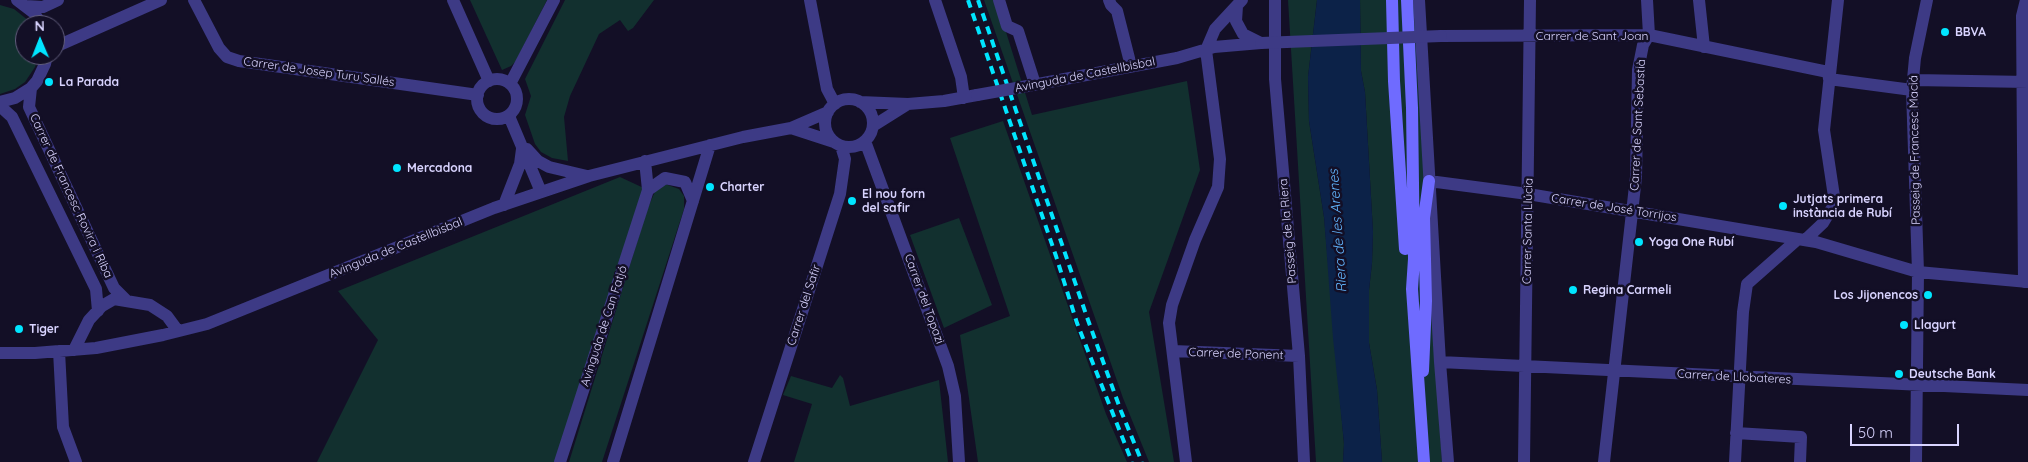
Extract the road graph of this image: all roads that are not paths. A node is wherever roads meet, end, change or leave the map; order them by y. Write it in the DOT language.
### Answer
graph roads {
  1 [pos="58,0"];
  2 [pos="161,0"];
  3 [pos="194,0"];
  4 [pos="453,0"];
  5 [pos="554,0"];
  6 [pos="810,0"];
  7 [pos="935,0"];
  8 [pos="999,0"];
  9 [pos="1109,0"];
  10 [pos="1275,0"];
  11 [pos="1392,0"];
  12 [pos="1407,0"];
  13 [pos="1418,0"];
  14 [pos="1530,0"];
  15 [pos="1647,0"];
  16 [pos="1699,0"];
  17 [pos="1838,0"];
  18 [pos="1927,0"];
  19 [pos="2026,0"];
  20 [pos="21,3"];
  21 [pos="1239,3"];
  22 [pos="36,15"];
  23 [pos="1648,35"];
  24 [pos="1530,36"];
  25 [pos="1261,42"];
  26 [pos="65,43"];
  27 [pos="1704,47"];
  28 [pos="1206,50"];
  29 [pos="45,65"];
  30 [pos="1131,66"];
  31 [pos="1829,79"];
  32 [pos="489,81"];
  33 [pos="2025,82"];
  34 [pos="510,84"];
  35 [pos="1913,85"];
  36 [pos="1028,86"];
  37 [pos="31,88"];
  38 [pos="478,95"];
  39 [pos="964,98"];
  40 [pos="0,102"];
  41 [pos="860,102"];
  42 [pos="908,104"];
  43 [pos="0,106"];
  44 [pos="831,108"];
  45 [pos="509,116"];
  46 [pos="873,126"];
  47 [pos="791,128"];
  48 [pos="865,142"];
  49 [pos="522,144"];
  50 [pos="838,144"];
  51 [pos="710,145"];
  52 [pos="645,162"];
  53 [pos="589,176"];
  54 [pos="1429,181"];
  55 [pos="648,190"];
  56 [pos="541,192"];
  57 [pos="1528,194"];
  58 [pos="693,201"];
  59 [pos="504,205"];
  60 [pos="1632,210"];
  61 [pos="1802,239"];
  62 [pos="1918,272"];
  63 [pos="2026,282"];
  64 [pos="1412,289"];
  65 [pos="126,300"];
  66 [pos="98,311"];
  67 [pos="178,331"];
  68 [pos="74,350"];
  69 [pos="59,351"];
  70 [pos="1173,351"];
  71 [pos="0,353"];
  72 [pos="1299,356"];
  73 [pos="1440,362"];
  74 [pos="1526,366"];
  75 [pos="1616,371"];
  76 [pos="1739,377"];
  77 [pos="1916,386"];
  78 [pos="2028,390"];
  79 [pos="1421,401"];
  80 [pos="1736,433"];
  81 [pos="76,462"];
  82 [pos="560,462"];
  83 [pos="613,462"];
  84 [pos="754,462"];
  85 [pos="959,462"];
  86 [pos="1186,462"];
  87 [pos="1304,462"];
  88 [pos="1424,462"];
  89 [pos="1448,462"];
  90 [pos="1524,462"];
  91 [pos="1604,462"];
  92 [pos="1735,462"];
  93 [pos="1800,462"];
  94 [pos="1916,462"];
  1 -- 20 [label="street"];
  2 -- 26 [label="street"];
  3 -- 38 [label="street, Carrer de Josep Turu Sallés"];
  4 -- 32 [label="street"];
  5 -- 34 [label="street"];
  6 -- 44 [label="street"];
  7 -- 39 [label="street"];
  8 -- 36 [label="street"];
  9 -- 30 [label="street"];
  10 -- 72 [label="street, Passeig de la Riera"];
  11 -- 64 [label="main road"];
  12 -- 64 [label="main road"];
  13 -- 54 [label="street"];
  14 -- 24 [label="street, Carrer Santa Llúcia"];
  15 -- 23 [label="street, Carrer de Sant Sebastià"];
  16 -- 27 [label="street"];
  17 -- 31 [label="street"];
  18 -- 35 [label="street, Passeig de Francesc Maciá"];
  19 -- 33 [label="street"];
  20 -- 22 [label="street"];
  21 -- 25 [label="street"];
  21 -- 28 [label="street"];
  23 -- 24 [label="street, Carrer de Sant Joan"];
  23 -- 27 [label="street, Carrer de Sant Joan"];
  23 -- 60 [label="street, Carrer de Sant Sebastià"];
  24 -- 25 [label="street, Carrer de Sant Joan, bridge"];
  24 -- 57 [label="street, Carrer Santa Llúcia"];
  25 -- 28 [label="street, Avinguda de Castellbisbal"];
  27 -- 31 [label="street, Carrer de Sant Joan"];
  28 -- 30 [label="street, Avinguda de Castellbisbal"];
  28 -- 70 [label="street"];
  29 -- 37 [label="street"];
  30 -- 36 [label="street, Avinguda de Castellbisbal"];
  31 -- 35 [label="street, Carrer de Sant Joan"];
  31 -- 61 [label="street"];
  32 -- 34 [label="street"];
  32 -- 38 [label="street"];
  33 -- 35 [label="street, Carrer de Sant Joan"];
  33 -- 63 [label="street"];
  34 -- 45 [label="street"];
  35 -- 62 [label="street, Passeig de Francesc Maciá"];
  36 -- 39 [label="street, Avinguda de Castellbisbal, bridge"];
  37 -- 40 [label="street"];
  37 -- 65 [label="street, Carrer de Francesc Rovira i Riba"];
  38 -- 45 [label="street"];
  39 -- 42 [label="street, Avinguda de Castellbisbal"];
  41 -- 42 [label="street"];
  41 -- 44 [label="street"];
  41 -- 46 [label="street"];
  42 -- 46 [label="street"];
  43 -- 66 [label="street, Carrer de Francesc Rovira i Riba"];
  44 -- 47 [label="street, Avinguda de Castellbisbal"];
  44 -- 50 [label="street"];
  45 -- 49 [label="street"];
  46 -- 48 [label="street"];
  47 -- 50 [label="street, Avinguda de Castellbisbal"];
  47 -- 51 [label="street, Avinguda de Castellbisbal"];
  48 -- 50 [label="street"];
  48 -- 85 [label="street, Carrer del Topazi"];
  49 -- 53 [label="street"];
  49 -- 56 [label="street"];
  49 -- 59 [label="street"];
  50 -- 84 [label="street, Carrer del Safir"];
  51 -- 52 [label="street, Avinguda de Castellbisbal"];
  51 -- 58 [label="street"];
  52 -- 53 [label="street, Avinguda de Castellbisbal"];
  52 -- 55 [label="street, Avinguda de Can Fatjó"];
  53 -- 56 [label="street, Avinguda de Castellbisbal"];
  54 -- 57 [label="street, Carrer de José Torrijos"];
  54 -- 73 [label="street"];
  54 -- 79 [label="main road"];
  55 -- 58 [label="street"];
  55 -- 82 [label="street, Avinguda de Can Fatjó"];
  56 -- 59 [label="street, Avinguda de Castellbisbal"];
  57 -- 60 [label="street, Carrer de José Torrijos"];
  57 -- 74 [label="street, Carrer Santa Llúcia"];
  58 -- 83 [label="street"];
  59 -- 67 [label="street, Avinguda de Castellbisbal"];
  60 -- 61 [label="street, Carrer de José Torrijos"];
  60 -- 75 [label="street, Carrer de Sant Sebastià"];
  61 -- 62 [label="street, Carrer de José Torrijos"];
  61 -- 76 [label="street"];
  62 -- 63 [label="street, Carrer de José Torrijos"];
  62 -- 77 [label="street, Passeig de Francesc Maciá"];
  64 -- 79 [label="main road"];
  65 -- 66 [label="street"];
  65 -- 67 [label="street"];
  66 -- 68 [label="street"];
  67 -- 68 [label="street, Avinguda de Castellbisbal"];
  68 -- 69 [label="street, Avinguda de Castellbisbal"];
  69 -- 71 [label="street, Avinguda de Castellbisbal"];
  69 -- 81 [label="street"];
  70 -- 72 [label="street, Carrer de Ponent"];
  70 -- 86 [label="street"];
  72 -- 87 [label="street, Passeig de la Riera"];
  73 -- 74 [label="street, Carrer de Llobateres"];
  73 -- 89 [label="street"];
  74 -- 75 [label="street, Carrer de Llobateres"];
  74 -- 90 [label="street, Carrer Santa Llúcia"];
  75 -- 76 [label="street, Carrer de Llobateres"];
  75 -- 91 [label="street, Carrer de Sant Sebastià"];
  76 -- 77 [label="street, Carrer de Llobateres"];
  76 -- 80 [label="street"];
  77 -- 78 [label="street, Carrer de Llobateres"];
  77 -- 94 [label="street, Passeig de Francesc Maciá"];
  79 -- 88 [label="main road"];
  80 -- 92 [label="street"];
  80 -- 93 [label="street"];
}
